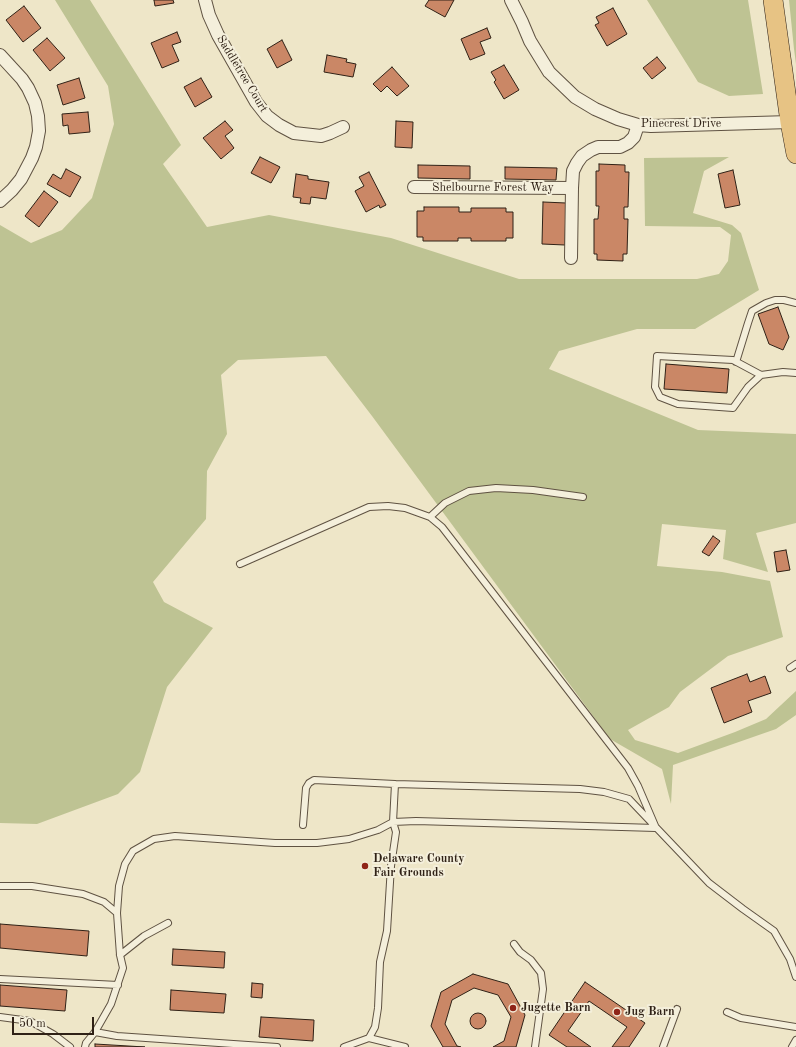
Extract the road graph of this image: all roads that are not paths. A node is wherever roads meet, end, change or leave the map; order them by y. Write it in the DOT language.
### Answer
graph roads {
  1 [pos="205,0"];
  2 [pos="511,0"];
  3 [pos="773,0"];
  4 [pos="0,55"];
  5 [pos="790,122"];
  6 [pos="638,125"];
  7 [pos="343,127"];
  8 [pos="796,154"];
  9 [pos="414,187"];
  10 [pos="572,188"];
  11 [pos="0,201"];
  12 [pos="571,258"];
  13 [pos="796,303"];
  14 [pos="736,362"];
  15 [pos="796,373"];
  16 [pos="760,376"];
  17 [pos="583,497"];
  18 [pos="430,517"];
  19 [pos="240,564"];
  20 [pos="796,664"];
  21 [pos="790,668"];
  22 [pos="395,784"];
  23 [pos="393,822"];
  24 [pos="303,825"];
  25 [pos="656,828"];
  26 [pos="0,886"];
  27 [pos="117,914"];
  28 [pos="168,923"];
  29 [pos="514,944"];
  30 [pos="120,955"];
  31 [pos="796,977"];
  32 [pos="0,978"];
  33 [pos="118,985"];
  34 [pos="678,1009"];
  35 [pos="728,1012"];
  36 [pos="0,1017"];
  37 [pos="796,1027"];
  38 [pos="95,1032"];
  39 [pos="369,1038"];
  40 [pos="70,1047"];
  41 [pos="85,1047"];
  42 [pos="261,1047"];
  43 [pos="277,1047"];
  44 [pos="344,1047"];
  45 [pos="405,1047"];
  46 [pos="536,1047"];
  47 [pos="663,1047"];
  1 -- 7 [label="street, Saddletree Court"];
  2 -- 6 [label="street, Pinecrest Drive"];
  3 -- 5 [label="highway"];
  4 -- 11 [label="street"];
  5 -- 6 [label="street, Pinecrest Drive"];
  5 -- 8 [label="highway"];
  6 -- 10 [label="street"];
  9 -- 10 [label="street, Shelbourne Forest Way"];
  10 -- 12 [label="street"];
  13 -- 14 [label="lane"];
  14 -- 16 [label="lane"];
  14 -- 16 [label="lane"];
  15 -- 16 [label="lane"];
  17 -- 18 [label="lane"];
  18 -- 19 [label="lane"];
  18 -- 25 [label="lane"];
  20 -- 21 [label="lane"];
  22 -- 23 [label="lane"];
  22 -- 24 [label="lane"];
  22 -- 25 [label="lane"];
  23 -- 25 [label="lane"];
  23 -- 27 [label="lane"];
  23 -- 39 [label="lane"];
  25 -- 31 [label="lane"];
  26 -- 27 [label="lane"];
  27 -- 30 [label="lane"];
  28 -- 30 [label="lane"];
  29 -- 46 [label="lane"];
  30 -- 33 [label="lane"];
  32 -- 33 [label="lane"];
  33 -- 38 [label="lane"];
  34 -- 47 [label="lane"];
  35 -- 37 [label="lane"];
  36 -- 40 [label="lane"];
  38 -- 41 [label="lane"];
  38 -- 42 [label="lane"];
  39 -- 44 [label="lane"];
  39 -- 45 [label="lane"];
  42 -- 43 [label="lane"];
}
